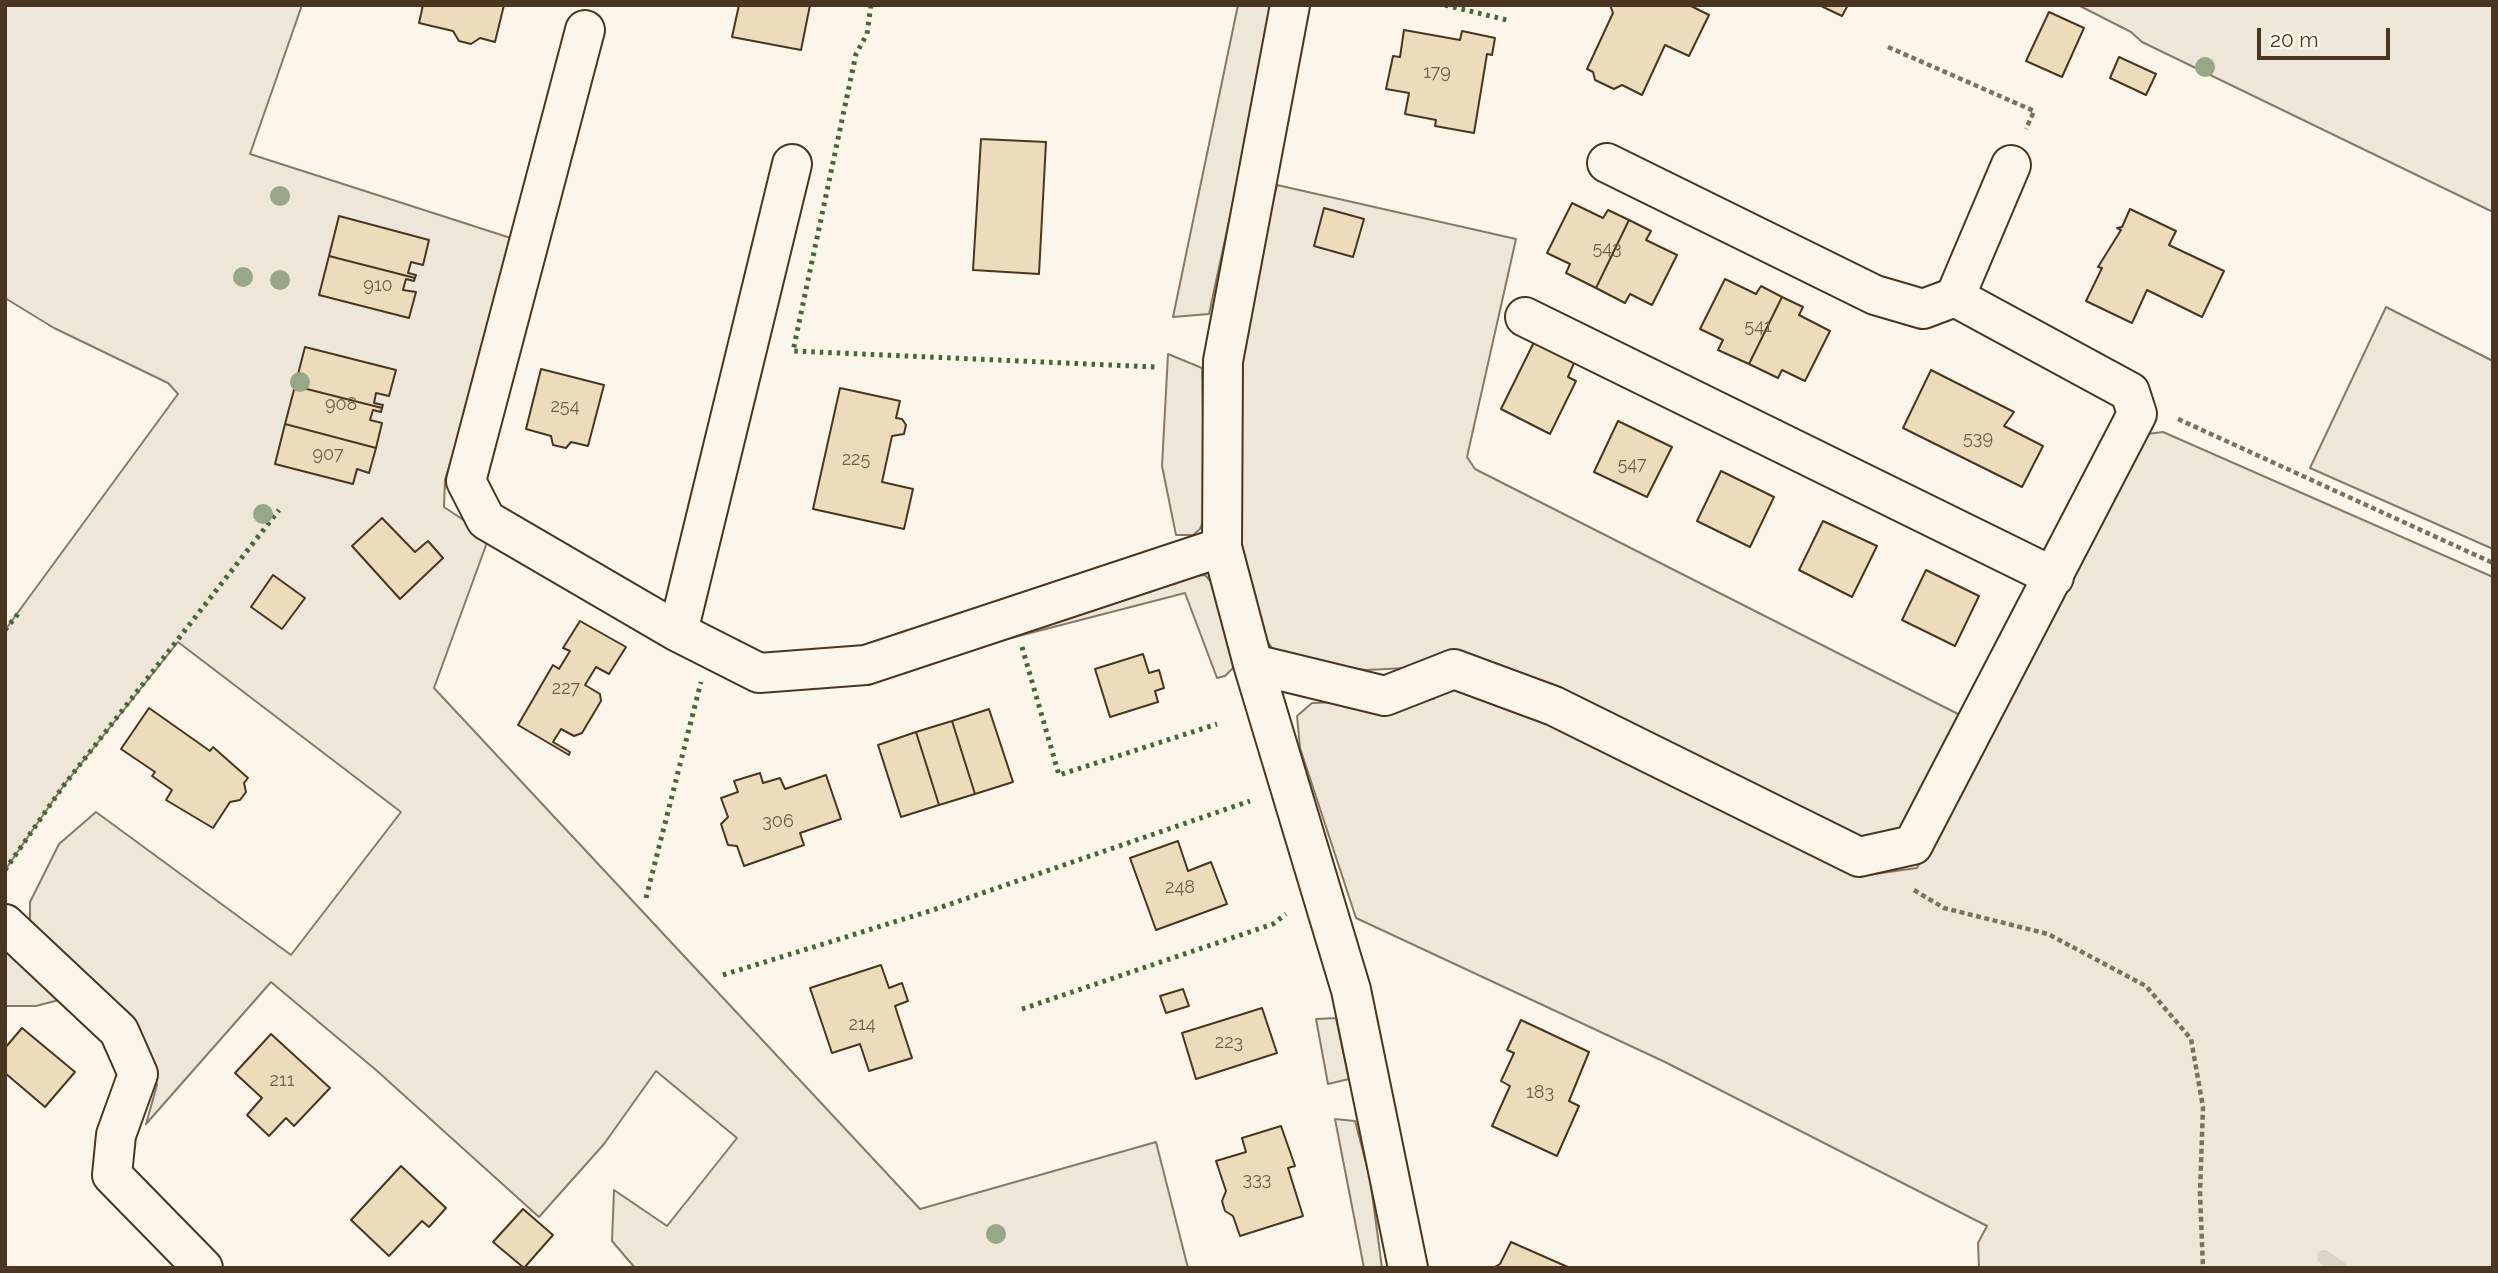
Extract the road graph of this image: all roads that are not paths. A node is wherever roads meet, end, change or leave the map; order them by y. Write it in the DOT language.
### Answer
graph roads {
  1 [pos="1290,5"];
  2 [pos="585,30"];
  3 [pos="1607,163"];
  4 [pos="792,164"];
  5 [pos="2011,165"];
  6 [pos="1955,297"];
  7 [pos="1525,317"];
  8 [pos="1222,547"];
  9 [pos="2054,578"];
  10 [pos="678,632"];
  11 [pos="1253,664"];
  12 [pos="5,924"];
  13 [pos="203,1268"];
  14 [pos="1408,1268"];
  1 -- 8 [label="street"];
  2 -- 10 [label="street"];
  3 -- 6 [label="street"];
  4 -- 10 [label="street"];
  5 -- 6 [label="street"];
  6 -- 9 [label="street"];
  7 -- 9 [label="street"];
  8 -- 10 [label="street"];
  8 -- 11 [label="street"];
  9 -- 11 [label="street"];
  11 -- 14 [label="street"];
  12 -- 13 [label="street"];
}
